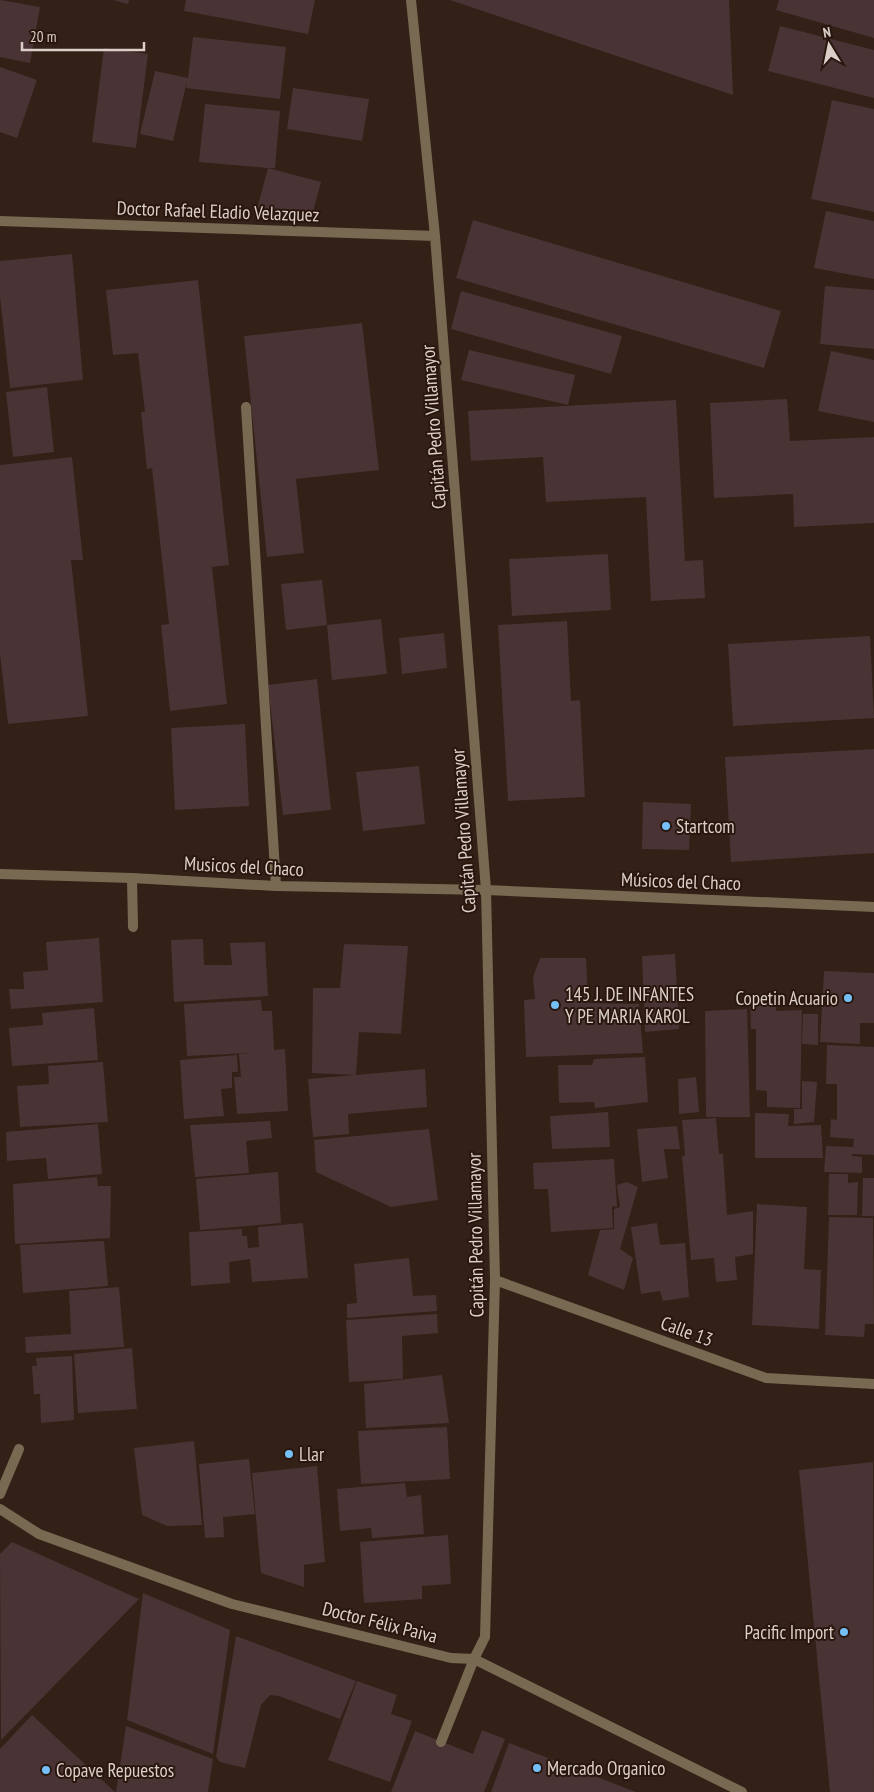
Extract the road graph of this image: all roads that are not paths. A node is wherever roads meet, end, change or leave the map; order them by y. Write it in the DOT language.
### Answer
graph roads {
  1 [pos="412,0"];
  2 [pos="0,221"];
  3 [pos="435,236"];
  4 [pos="246,407"];
  5 [pos="0,874"];
  6 [pos="132,878"];
  7 [pos="276,886"];
  8 [pos="486,890"];
  9 [pos="874,907"];
  10 [pos="133,927"];
  11 [pos="495,1280"];
  12 [pos="874,1384"];
  13 [pos="19,1450"];
  14 [pos="0,1494"];
  15 [pos="0,1509"];
  16 [pos="474,1659"];
  17 [pos="441,1742"];
  18 [pos="742,1792"];
  1 -- 3 [label="street, Capitán Pedro Villamayor"];
  2 -- 3 [label="street, Doctor Rafael Eladio Velazquez"];
  3 -- 8 [label="street, Capitán Pedro Villamayor"];
  4 -- 7 [label="street"];
  5 -- 6 [label="street, Musicos del Chaco"];
  6 -- 7 [label="street, Musicos del Chaco"];
  6 -- 10 [label="street"];
  7 -- 8 [label="street, Musicos del Chaco"];
  8 -- 9 [label="street, Músicos del Chaco"];
  8 -- 11 [label="street, Capitán Pedro Villamayor"];
  11 -- 12 [label="street, Calle 13"];
  11 -- 16 [label="street, Capitán Pedro Villamayor"];
  13 -- 14 [label="street"];
  15 -- 16 [label="street, Doctor Félix Paiva"];
  16 -- 17 [label="street, Capitán Pedro Villamayor"];
  16 -- 18 [label="street, Doctor Félix Paiva"];
}
